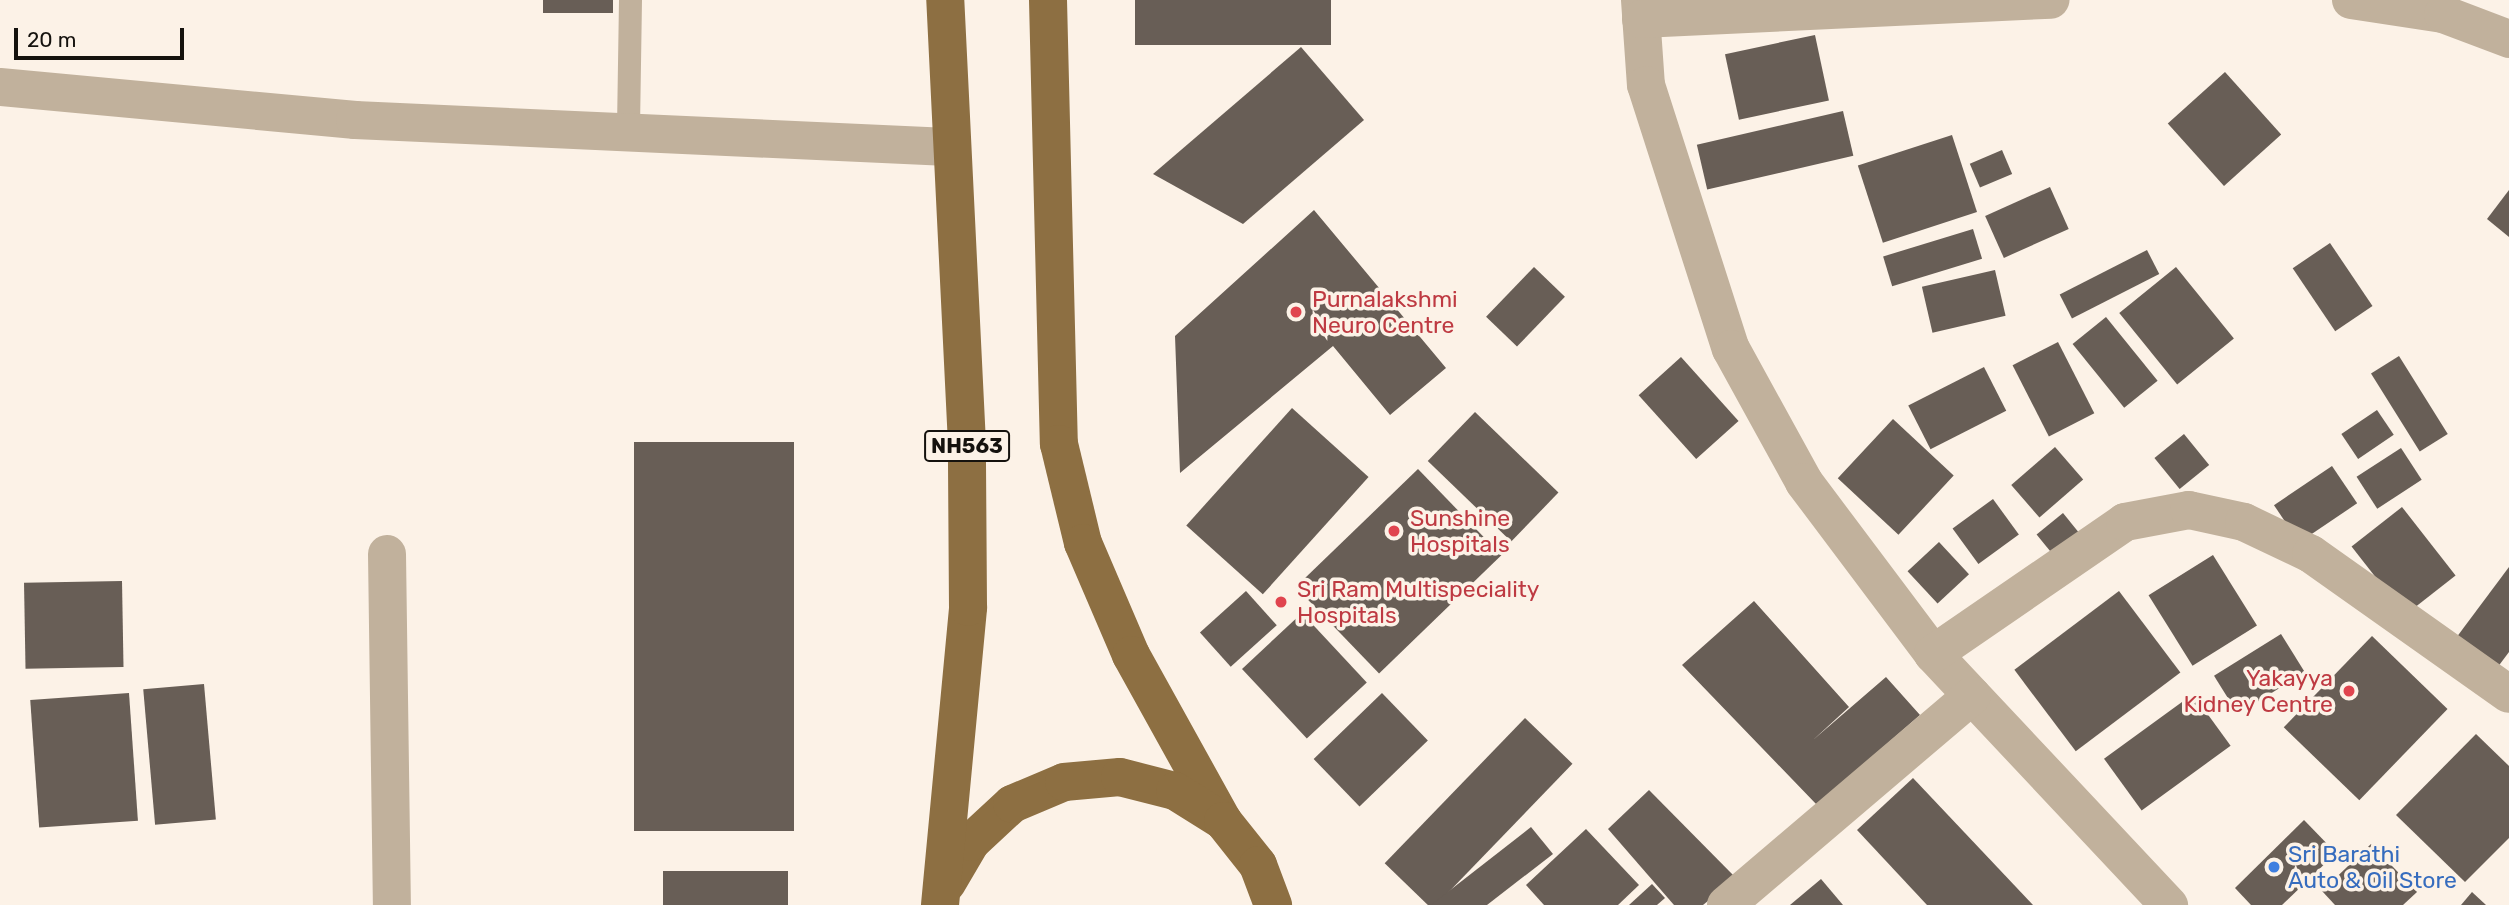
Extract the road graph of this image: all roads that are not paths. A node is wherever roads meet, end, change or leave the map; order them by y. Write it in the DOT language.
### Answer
graph roads {
  1 [pos="630,0"];
  2 [pos="946,0"];
  3 [pos="1048,0"];
  4 [pos="2051,0"];
  5 [pos="2351,0"];
  6 [pos="1641,10"];
  7 [pos="2509,39"];
  8 [pos="0,87"];
  9 [pos="628,127"];
  10 [pos="948,147"];
  11 [pos="387,554"];
  12 [pos="1933,654"];
  13 [pos="2509,694"];
  14 [pos="1972,695"];
  15 [pos="1223,821"];
  16 [pos="1258,865"];
  17 [pos="942,898"];
  18 [pos="392,905"];
  19 [pos="1273,905"];
  20 [pos="1296,905"];
  21 [pos="1726,905"];
  22 [pos="2169,905"];
  1 -- 9 [label="lane"];
  2 -- 10 [label="highway, NH563"];
  3 -- 15 [label="highway, NH563"];
  4 -- 6 [label="street"];
  5 -- 7 [label="street"];
  6 -- 12 [label="street"];
  8 -- 9 [label="street"];
  9 -- 10 [label="street"];
  10 -- 17 [label="highway, NH563"];
  11 -- 18 [label="street"];
  12 -- 13 [label="street"];
  12 -- 14 [label="street"];
  14 -- 21 [label="street"];
  14 -- 22 [label="street"];
  15 -- 16 [label="highway, NH563"];
  15 -- 17 [label="highway, NH563"];
  16 -- 19 [label="highway, NH563"];
  16 -- 20 [label="highway, NH563"];
}
